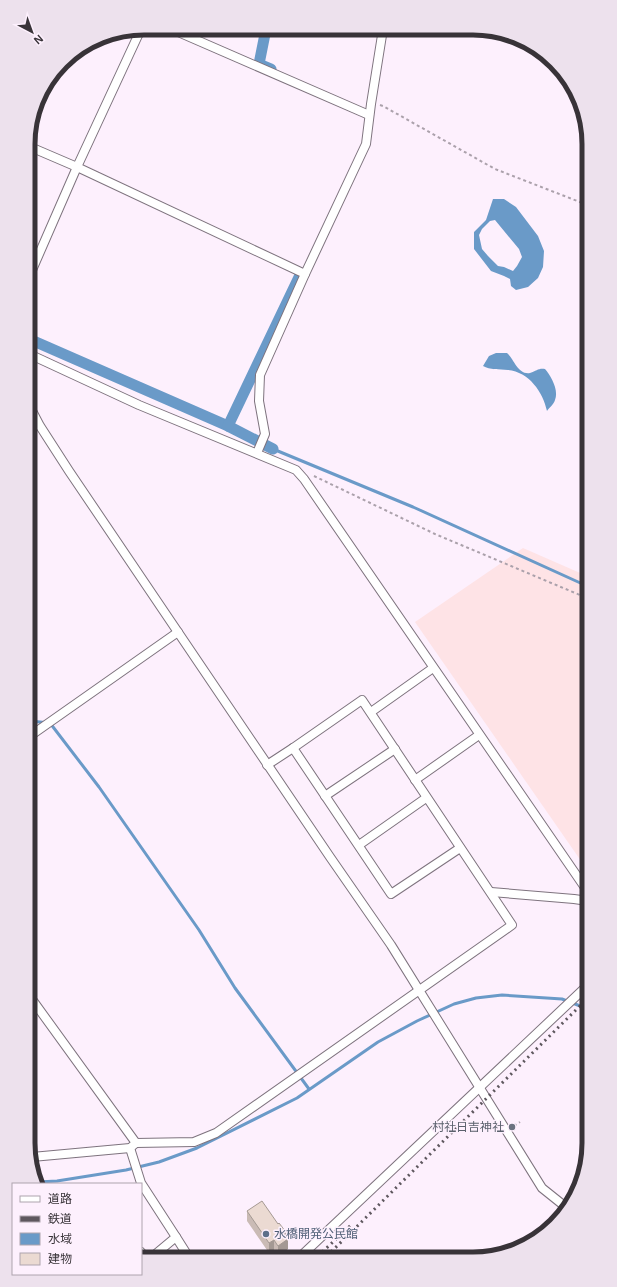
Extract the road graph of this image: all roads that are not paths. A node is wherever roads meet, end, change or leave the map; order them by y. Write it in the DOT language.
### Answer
graph roads {
  1 [pos="138,35"];
  2 [pos="186,35"];
  3 [pos="382,35"];
  4 [pos="369,115"];
  5 [pos="35,149"];
  6 [pos="77,167"];
  7 [pos="35,263"];
  8 [pos="305,274"];
  9 [pos="35,357"];
  10 [pos="35,416"];
  11 [pos="258,453"];
  12 [pos="178,632"];
  13 [pos="433,668"];
  14 [pos="371,712"];
  15 [pos="35,732"];
  16 [pos="479,735"];
  17 [pos="293,748"];
  18 [pos="395,749"];
  19 [pos="267,765"];
  20 [pos="415,780"];
  21 [pos="325,796"];
  22 [pos="426,798"];
  23 [pos="359,845"];
  24 [pos="460,848"];
  25 [pos="582,883"];
  26 [pos="491,892"];
  27 [pos="582,900"];
  28 [pos="420,990"];
  29 [pos="582,992"];
  30 [pos="35,1004"];
  31 [pos="479,1088"];
  32 [pos="133,1146"];
  33 [pos="36,1157"];
  34 [pos="141,1183"];
  35 [pos="142,1185"];
  36 [pos="563,1205"];
  37 [pos="176,1237"];
  38 [pos="158,1252"];
  39 [pos="185,1252"];
  40 [pos="305,1252"];
  1 -- 6 [label="street"];
  2 -- 4 [label="street"];
  3 -- 4 [label="street"];
  4 -- 8 [label="street"];
  5 -- 6 [label="street"];
  6 -- 7 [label="street"];
  6 -- 8 [label="street"];
  8 -- 11 [label="street"];
  9 -- 11 [label="street"];
  10 -- 12 [label="street"];
  11 -- 13 [label="street"];
  12 -- 15 [label="street"];
  12 -- 19 [label="street"];
  13 -- 14 [label="street"];
  13 -- 16 [label="street"];
  14 -- 17 [label="street"];
  14 -- 18 [label="street"];
  16 -- 20 [label="street"];
  16 -- 25 [label="street"];
  17 -- 19 [label="street"];
  17 -- 21 [label="street"];
  18 -- 20 [label="street"];
  18 -- 21 [label="street"];
  19 -- 28 [label="street"];
  20 -- 22 [label="street"];
  21 -- 23 [label="street"];
  22 -- 23 [label="street"];
  22 -- 24 [label="street"];
  23 -- 24 [label="street"];
  24 -- 26 [label="street"];
  26 -- 27 [label="street"];
  26 -- 28 [label="street"];
  28 -- 31 [label="street"];
  28 -- 32 [label="street"];
  29 -- 31 [label="street"];
  30 -- 32 [label="street"];
  31 -- 36 [label="street"];
  31 -- 40 [label="street"];
  32 -- 33 [label="street"];
  32 -- 34 [label="street"];
  35 -- 37 [label="street"];
  37 -- 38 [label="street"];
  37 -- 39 [label="street"];
}
